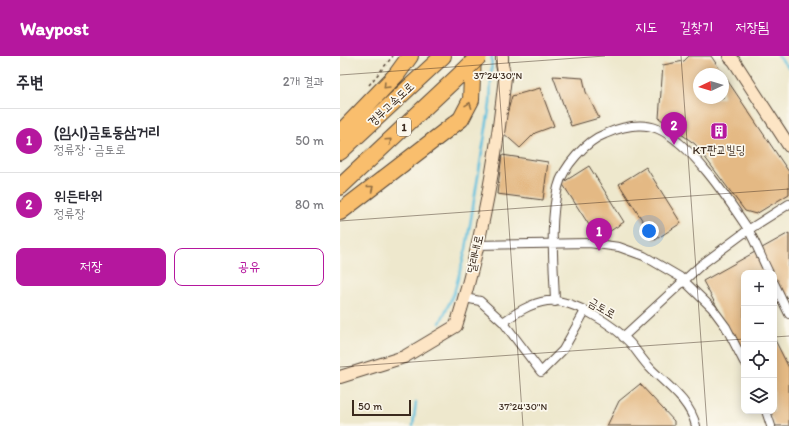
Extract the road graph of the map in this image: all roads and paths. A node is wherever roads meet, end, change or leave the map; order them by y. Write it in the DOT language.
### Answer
graph roads {
  1 [pos="410,56"];
  2 [pos="443,56"];
  3 [pos="479,56"];
  4 [pos="502,56"];
  5 [pos="729,56"];
  6 [pos="470,61"];
  7 [pos="340,133"];
  8 [pos="789,146"];
  9 [pos="340,152"];
  10 [pos="340,187"];
  11 [pos="789,204"];
  12 [pos="340,212"];
  13 [pos="748,230"];
  14 [pos="554,244"];
  15 [pos="477,245"];
  16 [pos="768,270"];
  17 [pos="684,280"];
  18 [pos="777,290"];
  19 [pos="465,298"];
  20 [pos="555,302"];
  21 [pos="585,311"];
  22 [pos="789,314"];
  23 [pos="503,322"];
  24 [pos="623,337"];
  25 [pos="741,356"];
  26 [pos="340,377"];
  27 [pos="767,414"];
  28 [pos="696,426"];
  29 [pos="771,426"];
  1 -- 7 [label="highway, one-way"];
  2 -- 9 [label="highway, 경부고속도로 / 1"];
  3 -- 6 [label="highway, 1, bridge"];
  4 -- 15 [label="street, 달래내로"];
  5 -- 8 [label="street"];
  10 -- 6 [label="highway, 1, one-way"];
  12 -- 6 [label="highway, one-way"];
  11 -- 13 [label="street"];
  13 -- 14 [label="street"];
  13 -- 16 [label="street"];
  13 -- 17 [label="street"];
  14 -- 15 [label="street"];
  14 -- 17 [label="street"];
  14 -- 20 [label="street"];
  15 -- 19 [label="street, 달래내로"];
  17 -- 24 [label="street"];
  17 -- 25 [label="street"];
  18 -- 22 [label="street"];
  19 -- 23 [label="street"];
  19 -- 26 [label="street, 달래내로"];
  20 -- 21 [label="street, 금토로"];
  20 -- 23 [label="street, 금토로"];
  21 -- 23 [label="street"];
  21 -- 24 [label="street, 금토로"];
  24 -- 28 [label="street, 금토로"];
  27 -- 29 [label="street"];
}
